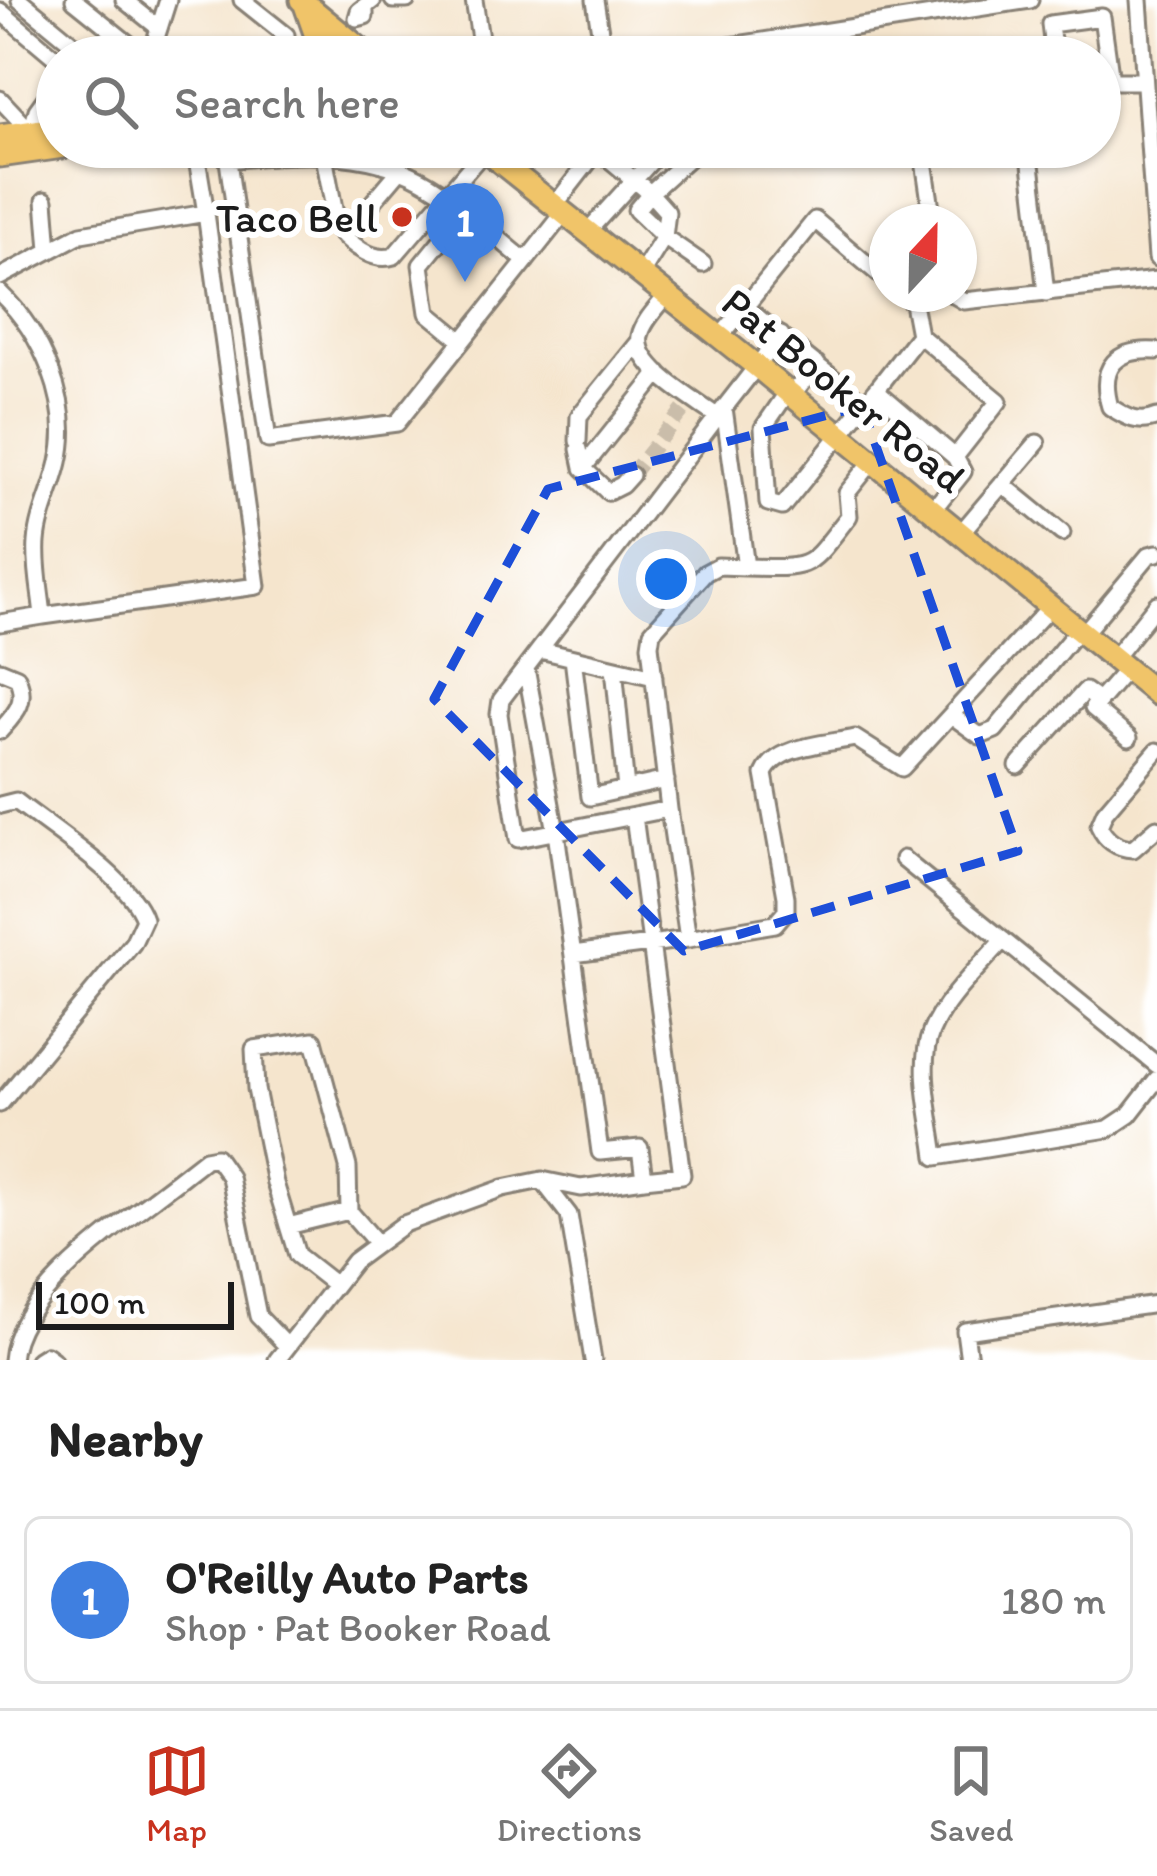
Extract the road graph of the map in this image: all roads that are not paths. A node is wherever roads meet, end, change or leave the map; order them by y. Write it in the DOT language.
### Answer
graph roads {
  1 [pos="20,0"];
  2 [pos="74,0"];
  3 [pos="124,0"];
  4 [pos="168,0"];
  5 [pos="242,0"];
  6 [pos="393,0"];
  7 [pos="407,0"];
  8 [pos="474,0"];
  9 [pos="595,0"];
  10 [pos="1030,0"];
  11 [pos="1068,0"];
  12 [pos="1139,0"];
  13 [pos="303,1"];
  14 [pos="933,7"];
  15 [pos="0,11"];
  16 [pos="359,15"];
  17 [pos="1074,20"];
  18 [pos="159,28"];
  19 [pos="64,36"];
  20 [pos="120,36"];
  21 [pos="156,36"];
  22 [pos="285,36"];
  23 [pos="316,36"];
  24 [pos="480,36"];
  25 [pos="601,36"];
  26 [pos="791,36"];
  27 [pos="1052,36"];
  28 [pos="1103,36"];
  29 [pos="36,41"];
  30 [pos="1121,81"];
  31 [pos="1142,81"];
  32 [pos="0,99"];
  33 [pos="36,117"];
  34 [pos="32,131"];
  35 [pos="36,131"];
  36 [pos="0,136"];
  37 [pos="36,151"];
  38 [pos="0,156"];
  39 [pos="198,168"];
  40 [pos="228,168"];
  41 [pos="326,168"];
  42 [pos="393,168"];
  43 [pos="471,168"];
  44 [pos="510,168"];
  45 [pos="586,168"];
  46 [pos="623,168"];
  47 [pos="646,168"];
  48 [pos="678,168"];
  49 [pos="925,168"];
  50 [pos="1031,168"];
  51 [pos="400,170"];
  52 [pos="636,179"];
  53 [pos="650,193"];
  54 [pos="445,195"];
  55 [pos="44,200"];
  56 [pos="930,204"];
  57 [pos="559,209"];
  58 [pos="464,212"];
  59 [pos="206,214"];
  60 [pos="587,232"];
  61 [pos="344,236"];
  62 [pos="664,237"];
  63 [pos="49,250"];
  64 [pos="1157,258"];
  65 [pos="526,261"];
  66 [pos="703,264"];
  67 [pos="869,265"];
  68 [pos="641,274"];
  69 [pos="0,277"];
  70 [pos="1157,280"];
  71 [pos="1046,292"];
  72 [pos="0,293"];
  73 [pos="668,295"];
  74 [pos="977,300"];
  75 [pos="745,307"];
  76 [pos="915,312"];
  77 [pos="781,335"];
  78 [pos="920,335"];
  79 [pos="720,337"];
  80 [pos="462,341"];
  81 [pos="639,342"];
  82 [pos="1157,351"];
  83 [pos="817,364"];
  84 [pos="755,365"];
  85 [pos="659,373"];
  86 [pos="789,394"];
  87 [pos="870,397"];
  88 [pos="721,413"];
  89 [pos="1157,417"];
  90 [pos="839,437"];
  91 [pos="1037,443"];
  92 [pos="955,457"];
  93 [pos="871,464"];
  94 [pos="583,468"];
  95 [pos="631,475"];
  96 [pos="1003,484"];
  97 [pos="931,512"];
  98 [pos="1062,533"];
  99 [pos="959,535"];
  100 [pos="1157,553"];
  101 [pos="746,567"];
  102 [pos="1157,604"];
  103 [pos="1049,608"];
  104 [pos="43,616"];
  105 [pos="0,623"];
  106 [pos="1080,632"];
  107 [pos="540,650"];
  108 [pos="573,658"];
  109 [pos="1119,664"];
  110 [pos="526,668"];
  111 [pos="614,668"];
  112 [pos="0,670"];
  113 [pos="654,677"];
  114 [pos="1157,694"];
  115 [pos="1099,701"];
  116 [pos="951,715"];
  117 [pos="0,731"];
  118 [pos="1130,738"];
  119 [pos="1157,751"];
  120 [pos="1018,766"];
  121 [pos="666,780"];
  122 [pos="626,789"];
  123 [pos="0,805"];
  124 [pos="670,809"];
  125 [pos="634,816"];
  126 [pos="1157,829"];
  127 [pos="556,832"];
  128 [pos="902,860"];
  129 [pos="688,939"];
  130 [pos="1003,940"];
  131 [pos="651,943"];
  132 [pos="573,954"];
  133 [pos="1157,1065"];
  134 [pos="1157,1079"];
  135 [pos="0,1104"];
  136 [pos="644,1179"];
  137 [pos="542,1180"];
  138 [pos="349,1211"];
  139 [pos="288,1226"];
  140 [pos="376,1242"];
  141 [pos="334,1284"];
  142 [pos="1157,1304"];
  143 [pos="282,1353"];
  144 [pos="12,1360"];
  145 [pos="38,1360"];
  146 [pos="53,1360"];
  147 [pos="593,1360"];
  148 [pos="969,1360"];
  1 -- 19 [label="street"];
  2 -- 20 [label="street"];
  3 -- 18 [label="street"];
  4 -- 18 [label="street"];
  5 -- 22 [label="street"];
  6 -- 7 [label="street"];
  8 -- 24 [label="street"];
  9 -- 25 [label="street"];
  10 -- 14 [label="street"];
  11 -- 17 [label="street"];
  12 -- 31 [label="street"];
  13 -- 16 [label="main road"];
  13 -- 23 [label="main road"];
  14 -- 26 [label="street"];
  15 -- 29 [label="street"];
  17 -- 27 [label="street"];
  17 -- 28 [label="street"];
  18 -- 21 [label="street"];
  30 -- 31 [label="street"];
  31 -- 64 [label="street"];
  32 -- 34 [label="street"];
  33 -- 34 [label="street"];
  34 -- 35 [label="main road"];
  34 -- 36 [label="main road"];
  37 -- 38 [label="main road"];
  39 -- 59 [label="street"];
  40 -- 80 [label="street"];
  41 -- 61 [label="street"];
  42 -- 51 [label="street"];
  43 -- 54 [label="street"];
  44 -- 57 [label="main road, Pat Booker Road"];
  45 -- 57 [label="street"];
  46 -- 52 [label="street"];
  47 -- 52 [label="street"];
  48 -- 53 [label="street"];
  49 -- 56 [label="street"];
  50 -- 71 [label="street"];
  51 -- 54 [label="street"];
  51 -- 61 [label="street"];
  52 -- 53 [label="street"];
  52 -- 60 [label="street"];
  53 -- 62 [label="street"];
  54 -- 58 [label="street"];
  54 -- 61 [label="street"];
  55 -- 63 [label="street"];
  57 -- 60 [label="main road, Pat Booker Road"];
  57 -- 65 [label="street"];
  58 -- 65 [label="street"];
  58 -- 80 [label="street"];
  59 -- 63 [label="street"];
  59 -- 104 [label="street"];
  60 -- 68 [label="main road, Pat Booker Road"];
  62 -- 66 [label="street"];
  62 -- 68 [label="street"];
  63 -- 69 [label="street"];
  65 -- 80 [label="street"];
  67 -- 75 [label="street"];
  68 -- 73 [label="main road, Pat Booker Road"];
  70 -- 71 [label="street"];
  71 -- 74 [label="street"];
  72 -- 104 [label="street"];
  73 -- 79 [label="main road, Pat Booker Road"];
  73 -- 81 [label="street"];
  75 -- 77 [label="street"];
  75 -- 79 [label="street"];
  76 -- 78 [label="street"];
  77 -- 83 [label="street"];
  77 -- 84 [label="street"];
  78 -- 87 [label="street"];
  78 -- 92 [label="street"];
  79 -- 84 [label="main road, Pat Booker Road"];
  81 -- 85 [label="street"];
  81 -- 94 [label="street"];
  82 -- 89 [label="street"];
  83 -- 86 [label="street"];
  83 -- 87 [label="street"];
  84 -- 86 [label="main road, Pat Booker Road"];
  84 -- 88 [label="street"];
  85 -- 88 [label="street"];
  85 -- 94 [label="street"];
  86 -- 90 [label="main road, Pat Booker Road"];
  86 -- 90 [label="street"];
  87 -- 90 [label="street"];
  87 -- 92 [label="street"];
  88 -- 101 [label="street"];
  88 -- 107 [label="street"];
  90 -- 93 [label="main road, Pat Booker Road"];
  91 -- 96 [label="street"];
  92 -- 97 [label="street"];
  93 -- 97 [label="main road, Pat Booker Road"];
  93 -- 101 [label="street"];
  94 -- 95 [label="street"];
  96 -- 98 [label="street"];
  96 -- 99 [label="street"];
  97 -- 99 [label="main road, Pat Booker Road"];
  99 -- 103 [label="main road, Pat Booker Road"];
  100 -- 106 [label="street"];
  101 -- 113 [label="street"];
  102 -- 109 [label="street"];
  103 -- 106 [label="main road, Pat Booker Road"];
  103 -- 116 [label="street"];
  104 -- 105 [label="street"];
  106 -- 109 [label="main road, Pat Booker Road"];
  106 -- 116 [label="street"];
  107 -- 108 [label="street"];
  107 -- 110 [label="street"];
  108 -- 111 [label="street"];
  108 -- 122 [label="street"];
  109 -- 114 [label="main road, Pat Booker Road"];
  109 -- 115 [label="street"];
  110 -- 127 [label="street"];
  110 -- 127 [label="street"];
  111 -- 113 [label="street"];
  111 -- 122 [label="street"];
  112 -- 117 [label="street"];
  113 -- 121 [label="street"];
  115 -- 118 [label="street"];
  115 -- 120 [label="street"];
  116 -- 129 [label="street"];
  119 -- 126 [label="street"];
  121 -- 122 [label="street"];
  121 -- 124 [label="street"];
  123 -- 135 [label="street"];
  124 -- 125 [label="street"];
  124 -- 129 [label="street"];
  125 -- 127 [label="street"];
  125 -- 131 [label="street"];
  127 -- 132 [label="street"];
  128 -- 130 [label="street"];
  129 -- 131 [label="street"];
  130 -- 133 [label="street"];
  130 -- 134 [label="street"];
  131 -- 132 [label="street"];
  131 -- 136 [label="street"];
  132 -- 136 [label="street"];
  136 -- 137 [label="street"];
  137 -- 140 [label="street"];
  137 -- 147 [label="street"];
  138 -- 139 [label="street"];
  138 -- 139 [label="street"];
  138 -- 140 [label="street"];
  139 -- 141 [label="street"];
  140 -- 141 [label="street"];
  141 -- 143 [label="street"];
  142 -- 148 [label="street"];
  143 -- 144 [label="street"];
  145 -- 146 [label="street"];
}
